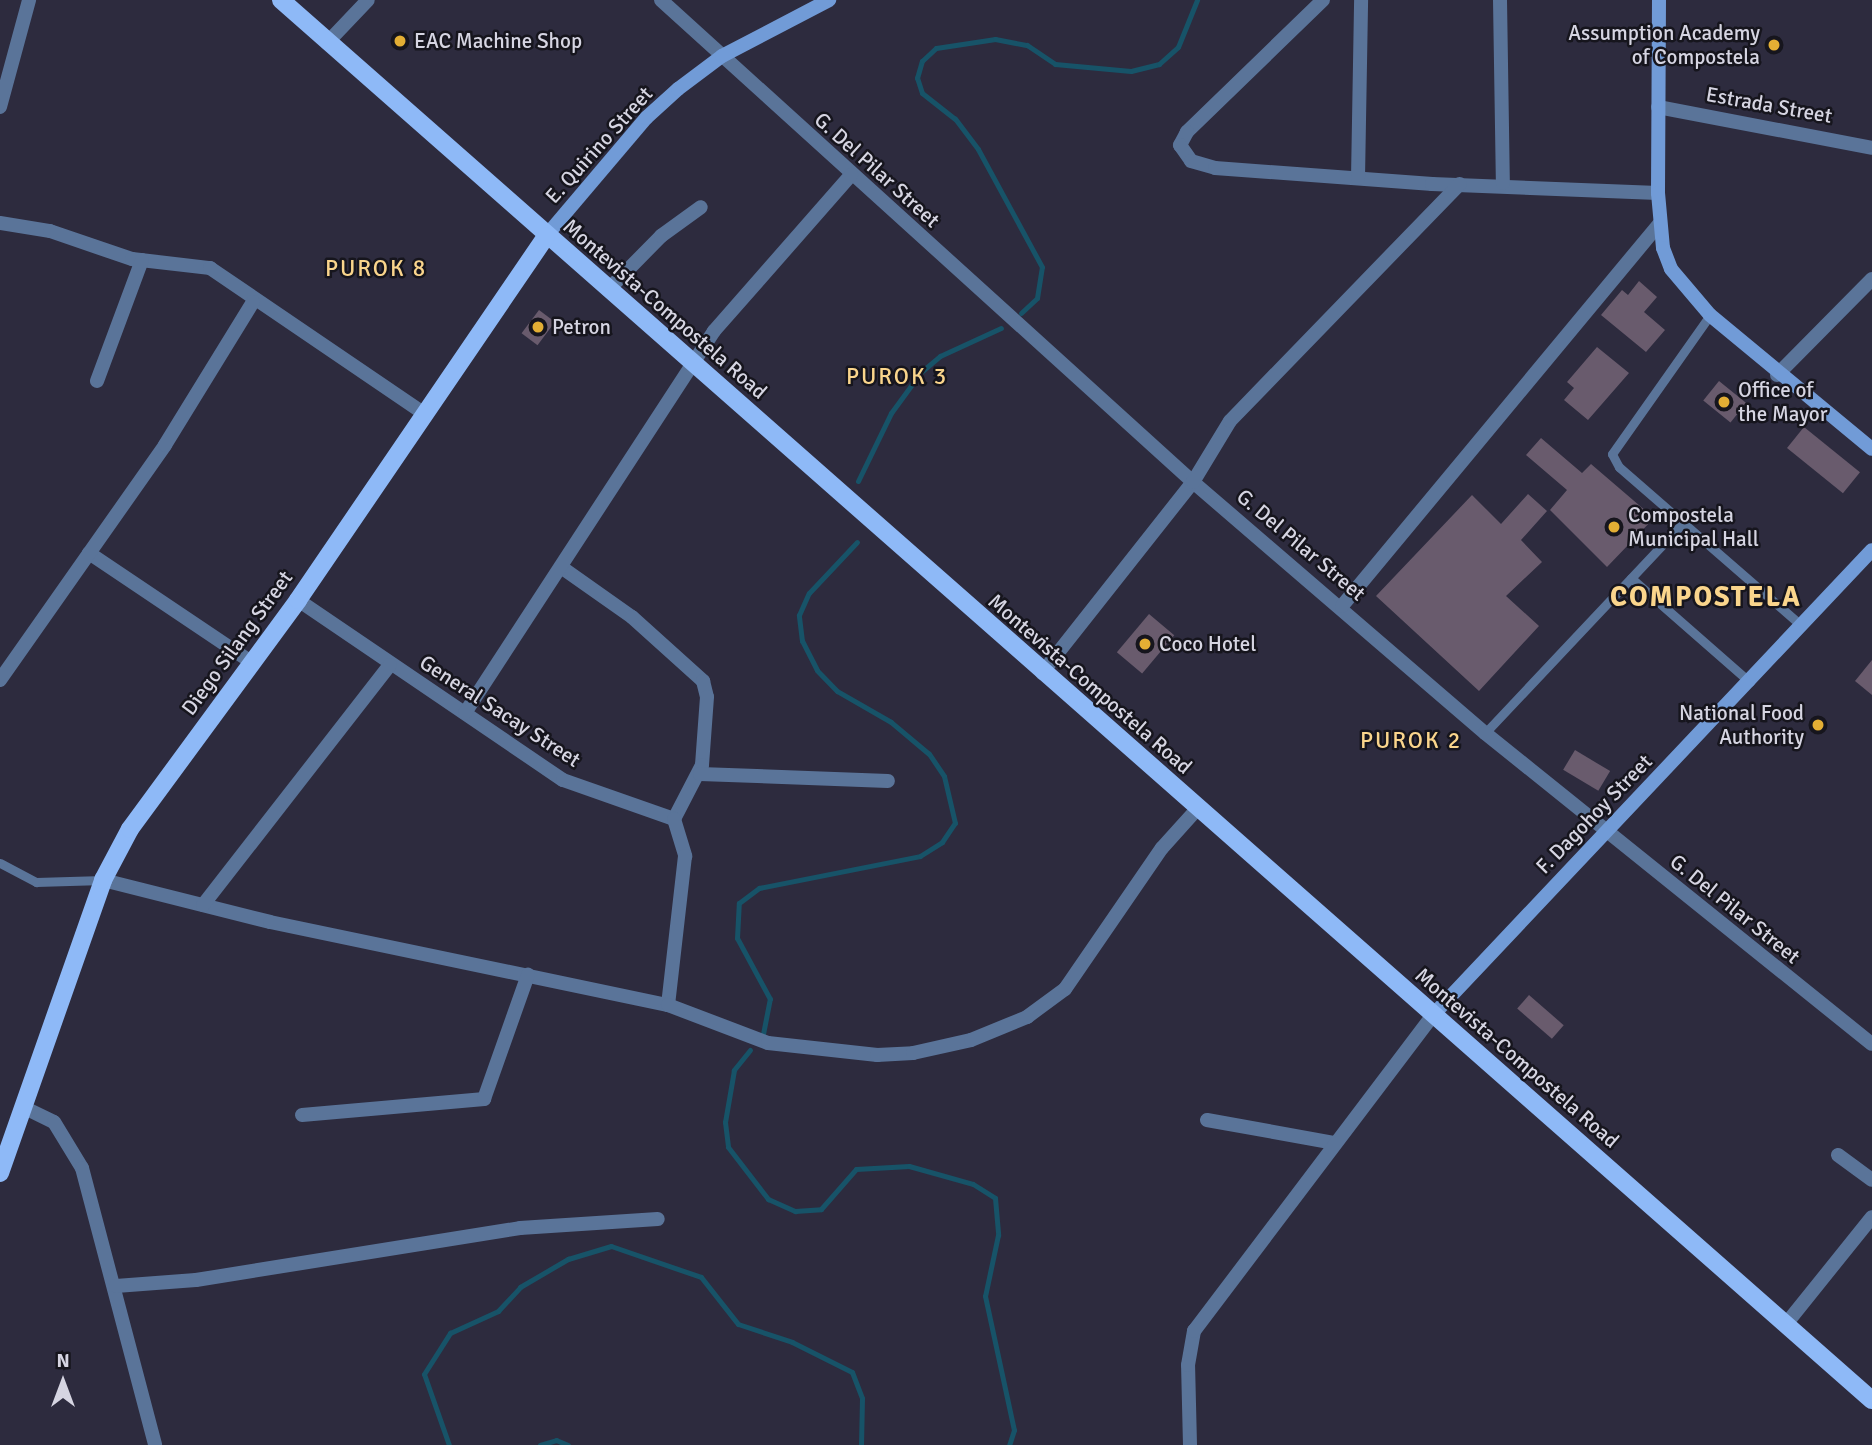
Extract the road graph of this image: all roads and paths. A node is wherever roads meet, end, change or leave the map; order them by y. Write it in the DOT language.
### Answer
graph roads {
  1 [pos="29,0"];
  2 [pos="281,0"];
  3 [pos="368,0"];
  4 [pos="661,0"];
  5 [pos="830,0"];
  6 [pos="1323,0"];
  7 [pos="1361,0"];
  8 [pos="1500,0"];
  9 [pos="1659,0"];
  10 [pos="327,43"];
  11 [pos="722,56"];
  12 [pos="0,107"];
  13 [pos="1658,107"];
  14 [pos="1872,148"];
  15 [pos="850,175"];
  16 [pos="1358,178"];
  17 [pos="1503,183"];
  18 [pos="1460,184"];
  19 [pos="1658,193"];
  20 [pos="701,206"];
  21 [pos="0,223"];
  22 [pos="1659,224"];
  23 [pos="547,236"];
  24 [pos="142,260"];
  25 [pos="1872,279"];
  26 [pos="608,290"];
  27 [pos="253,302"];
  28 [pos="1710,315"];
  29 [pos="694,364"];
  30 [pos="1777,374"];
  31 [pos="97,381"];
  32 [pos="426,415"];
  33 [pos="1872,449"];
  34 [pos="1193,482"];
  35 [pos="1683,523"];
  36 [pos="1872,550"];
  37 [pos="89,553"];
  38 [pos="561,567"];
  39 [pos="1631,578"];
  40 [pos="298,600"];
  41 [pos="1342,606"];
  42 [pos="1802,626"];
  43 [pos="251,662"];
  44 [pos="390,665"];
  45 [pos="1042,673"];
  46 [pos="0,680"];
  47 [pos="1751,682"];
  48 [pos="465,713"];
  49 [pos="1485,733"];
  50 [pos="700,774"];
  51 [pos="888,781"];
  52 [pos="1198,808"];
  53 [pos="674,819"];
  54 [pos="1606,832"];
  55 [pos="0,863"];
  56 [pos="103,880"];
  57 [pos="203,905"];
  58 [pos="528,975"];
  59 [pos="668,1005"];
  60 [pos="1433,1015"];
  61 [pos="1872,1045"];
  62 [pos="23,1107"];
  63 [pos="302,1115"];
  64 [pos="1207,1120"];
  65 [pos="1335,1143"];
  66 [pos="1838,1155"];
  67 [pos="0,1173"];
  68 [pos="1872,1180"];
  69 [pos="1872,1217"];
  70 [pos="658,1219"];
  71 [pos="116,1286"];
  72 [pos="1786,1324"];
  73 [pos="1872,1400"];
  74 [pos="155,1445"];
  75 [pos="1190,1445"];
  1 -- 12 [label="street"];
  2 -- 10 [label="main road, Montevista-Compostela Road"];
  3 -- 10 [label="street"];
  4 -- 11 [label="street, G. Del Pilar Street"];
  5 -- 11 [label="main road, E. Quirino Street"];
  6 -- 16 [label="street"];
  7 -- 16 [label="street"];
  8 -- 17 [label="street"];
  9 -- 13 [label="main road"];
  10 -- 23 [label="main road, Montevista-Compostela Road"];
  11 -- 15 [label="street, G. Del Pilar Street"];
  11 -- 23 [label="main road, E. Quirino Street"];
  13 -- 14 [label="street, Estrada Street"];
  13 -- 19 [label="main road"];
  15 -- 29 [label="street"];
  15 -- 34 [label="street, G. Del Pilar Street"];
  16 -- 18 [label="street"];
  17 -- 18 [label="street"];
  17 -- 19 [label="street"];
  18 -- 34 [label="street"];
  19 -- 22 [label="main road"];
  20 -- 26 [label="street"];
  21 -- 24 [label="street"];
  22 -- 28 [label="main road"];
  22 -- 41 [label="street"];
  23 -- 26 [label="main road, Montevista-Compostela Road"];
  23 -- 32 [label="main road, Diego Silang Street"];
  24 -- 27 [label="street"];
  24 -- 31 [label="street"];
  25 -- 30 [label="street"];
  26 -- 29 [label="main road, Montevista-Compostela Road"];
  27 -- 32 [label="street"];
  27 -- 37 [label="street"];
  28 -- 30 [label="main road"];
  28 -- 35 [label="lane"];
  29 -- 38 [label="street"];
  29 -- 45 [label="main road, Montevista-Compostela Road"];
  30 -- 33 [label="main road"];
  32 -- 40 [label="main road, Diego Silang Street"];
  34 -- 41 [label="street, G. Del Pilar Street"];
  34 -- 45 [label="street"];
  35 -- 39 [label="lane"];
  35 -- 42 [label="lane"];
  36 -- 42 [label="main road, F. Dagohoy Street"];
  37 -- 43 [label="street"];
  37 -- 46 [label="street"];
  38 -- 48 [label="street"];
  38 -- 50 [label="street"];
  39 -- 47 [label="lane"];
  39 -- 49 [label="lane"];
  40 -- 43 [label="main road, Diego Silang Street"];
  40 -- 44 [label="street, General Sacay Street"];
  41 -- 49 [label="street, G. Del Pilar Street"];
  42 -- 47 [label="main road, F. Dagohoy Street"];
  43 -- 56 [label="main road, Diego Silang Street"];
  44 -- 48 [label="street, General Sacay Street"];
  44 -- 57 [label="street"];
  45 -- 52 [label="main road, Montevista-Compostela Road"];
  47 -- 54 [label="main road, F. Dagohoy Street"];
  48 -- 53 [label="street, General Sacay Street"];
  49 -- 54 [label="street, G. Del Pilar Street"];
  50 -- 51 [label="street"];
  50 -- 53 [label="street"];
  52 -- 59 [label="street"];
  52 -- 60 [label="main road, Montevista-Compostela Road"];
  53 -- 59 [label="street"];
  54 -- 60 [label="main road, F. Dagohoy Street"];
  54 -- 61 [label="street, G. Del Pilar Street"];
  55 -- 56 [label="lane"];
  56 -- 57 [label="street"];
  56 -- 62 [label="main road, Diego Silang Street"];
  57 -- 58 [label="street"];
  58 -- 59 [label="street"];
  58 -- 63 [label="street"];
  60 -- 65 [label="street"];
  60 -- 72 [label="main road, Montevista-Compostela Road"];
  62 -- 67 [label="main road, Diego Silang Street"];
  62 -- 71 [label="street"];
  64 -- 65 [label="street"];
  65 -- 75 [label="street"];
  66 -- 68 [label="street"];
  69 -- 72 [label="street"];
  70 -- 71 [label="street"];
  71 -- 74 [label="street"];
  72 -- 73 [label="main road, Montevista-Compostela Road"];
}
